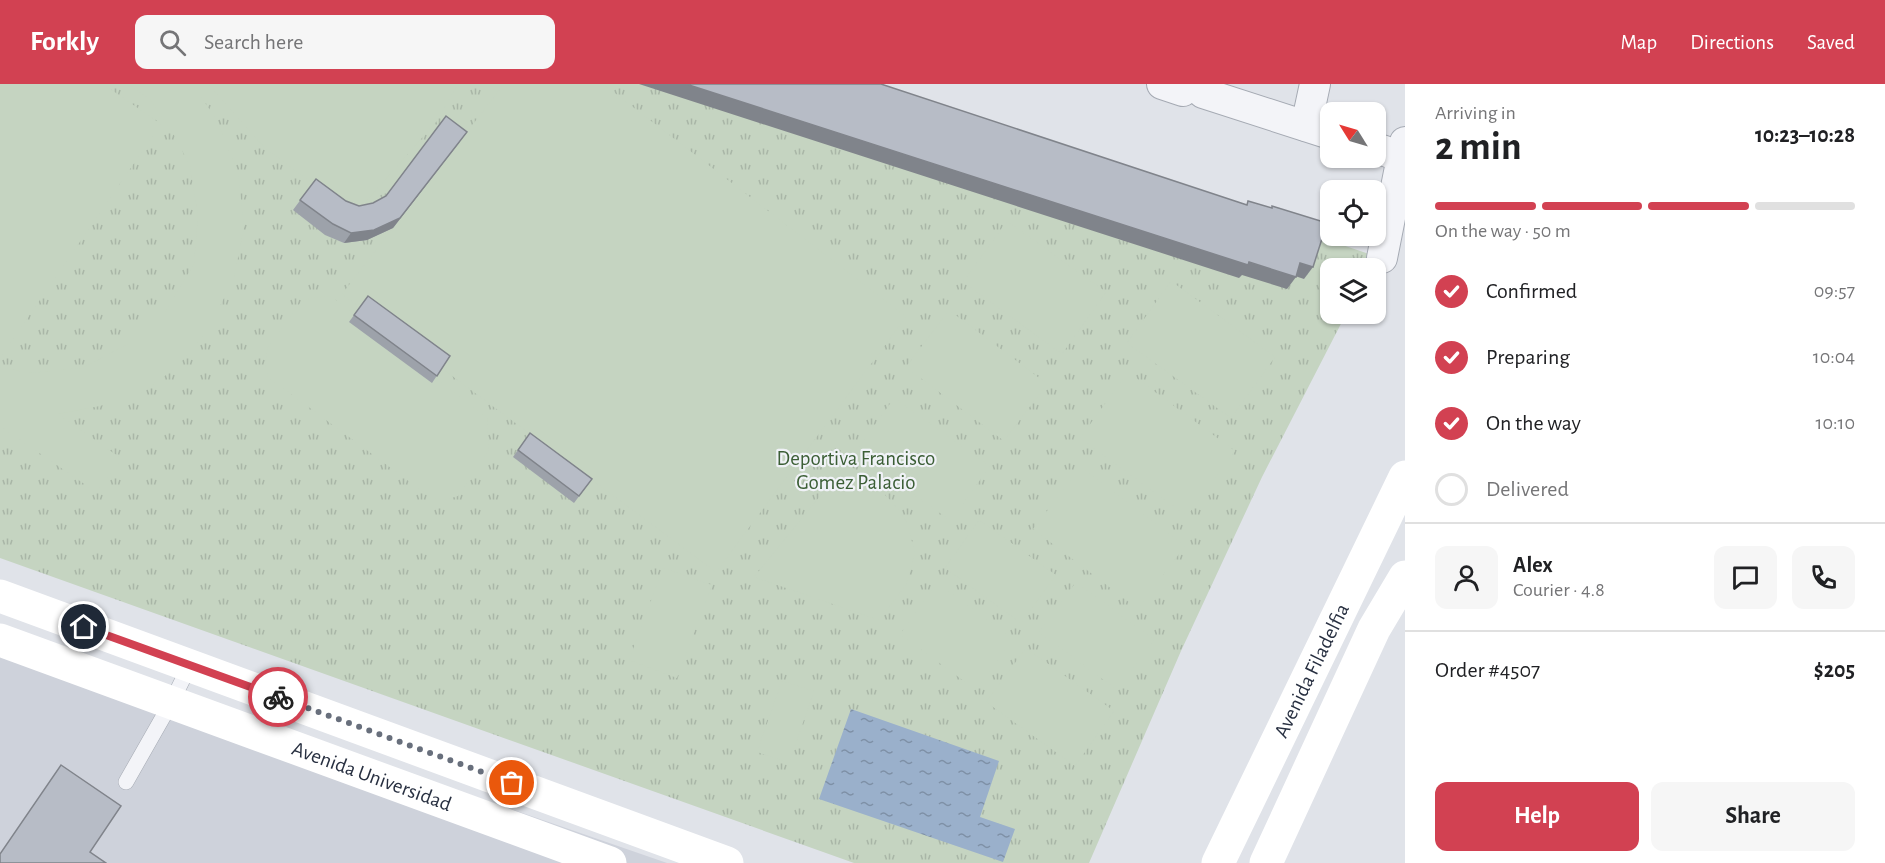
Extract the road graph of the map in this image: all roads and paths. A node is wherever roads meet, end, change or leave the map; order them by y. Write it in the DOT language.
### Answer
graph roads {
  1 [pos="1314,84"];
  2 [pos="1183,89"];
  3 [pos="1318,130"];
  4 [pos="1394,149"];
  5 [pos="1382,258"];
  6 [pos="1405,477"];
  7 [pos="1405,577"];
  8 [pos="0,596"];
  9 [pos="0,640"];
  10 [pos="190,665"];
  11 [pos="171,703"];
  12 [pos="297,704"];
  13 [pos="284,742"];
  14 [pos="126,782"];
  15 [pos="610,863"];
  16 [pos="727,863"];
  17 [pos="1218,863"];
  18 [pos="1266,863"];
  1 -- 3 [label="street"];
  2 -- 3 [label="street"];
  4 -- 5 [label="street"];
  6 -- 17 [label="street, Avenida Filadelfia"];
  7 -- 18 [label="street, Avenida Filadelfia"];
  8 -- 10 [label="street, Avenida Universidad"];
  9 -- 11 [label="street, Avenida Universidad"];
  10 -- 11 [label="lane"];
  10 -- 12 [label="street, Avenida Universidad"];
  11 -- 13 [label="street, Avenida Universidad"];
  11 -- 14 [label="lane"];
  12 -- 13 [label="street"];
  12 -- 16 [label="street, Avenida Universidad"];
  13 -- 15 [label="street, Avenida Universidad"];
}
